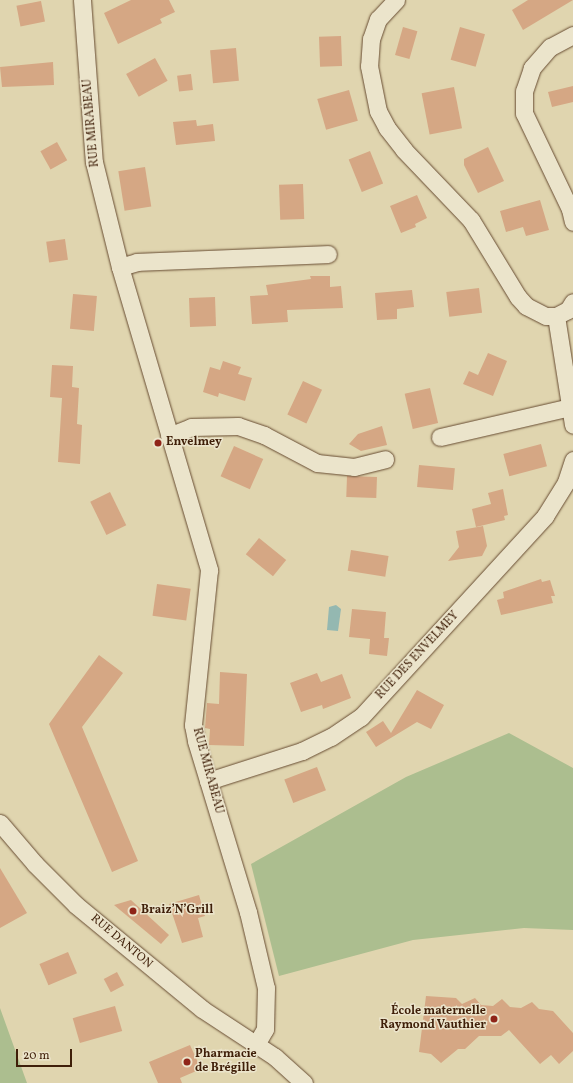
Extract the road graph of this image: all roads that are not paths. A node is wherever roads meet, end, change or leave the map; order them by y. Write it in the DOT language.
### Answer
graph roads {
  1 [pos="82,0"];
  2 [pos="396,0"];
  3 [pos="573,35"];
  4 [pos="573,222"];
  5 [pos="328,254"];
  6 [pos="120,267"];
  7 [pos="573,302"];
  8 [pos="556,316"];
  9 [pos="570,407"];
  10 [pos="573,425"];
  11 [pos="169,436"];
  12 [pos="440,437"];
  13 [pos="385,459"];
  14 [pos="573,460"];
  15 [pos="208,782"];
  16 [pos="0,823"];
  17 [pos="257,1043"];
  18 [pos="304,1083"];
  1 -- 6 [label="street, RUE MIRABEAU"];
  2 -- 8 [label="street"];
  3 -- 4 [label="street"];
  5 -- 6 [label="street"];
  6 -- 11 [label="street, RUE MIRABEAU"];
  7 -- 8 [label="street"];
  8 -- 9 [label="street"];
  9 -- 10 [label="street"];
  9 -- 12 [label="street"];
  11 -- 13 [label="street"];
  11 -- 15 [label="street, RUE MIRABEAU"];
  14 -- 15 [label="street, RUE DES ENVELMEY"];
  15 -- 17 [label="street, RUE MIRABEAU"];
  16 -- 17 [label="street, RUE DANTON"];
  17 -- 18 [label="street"];
}
